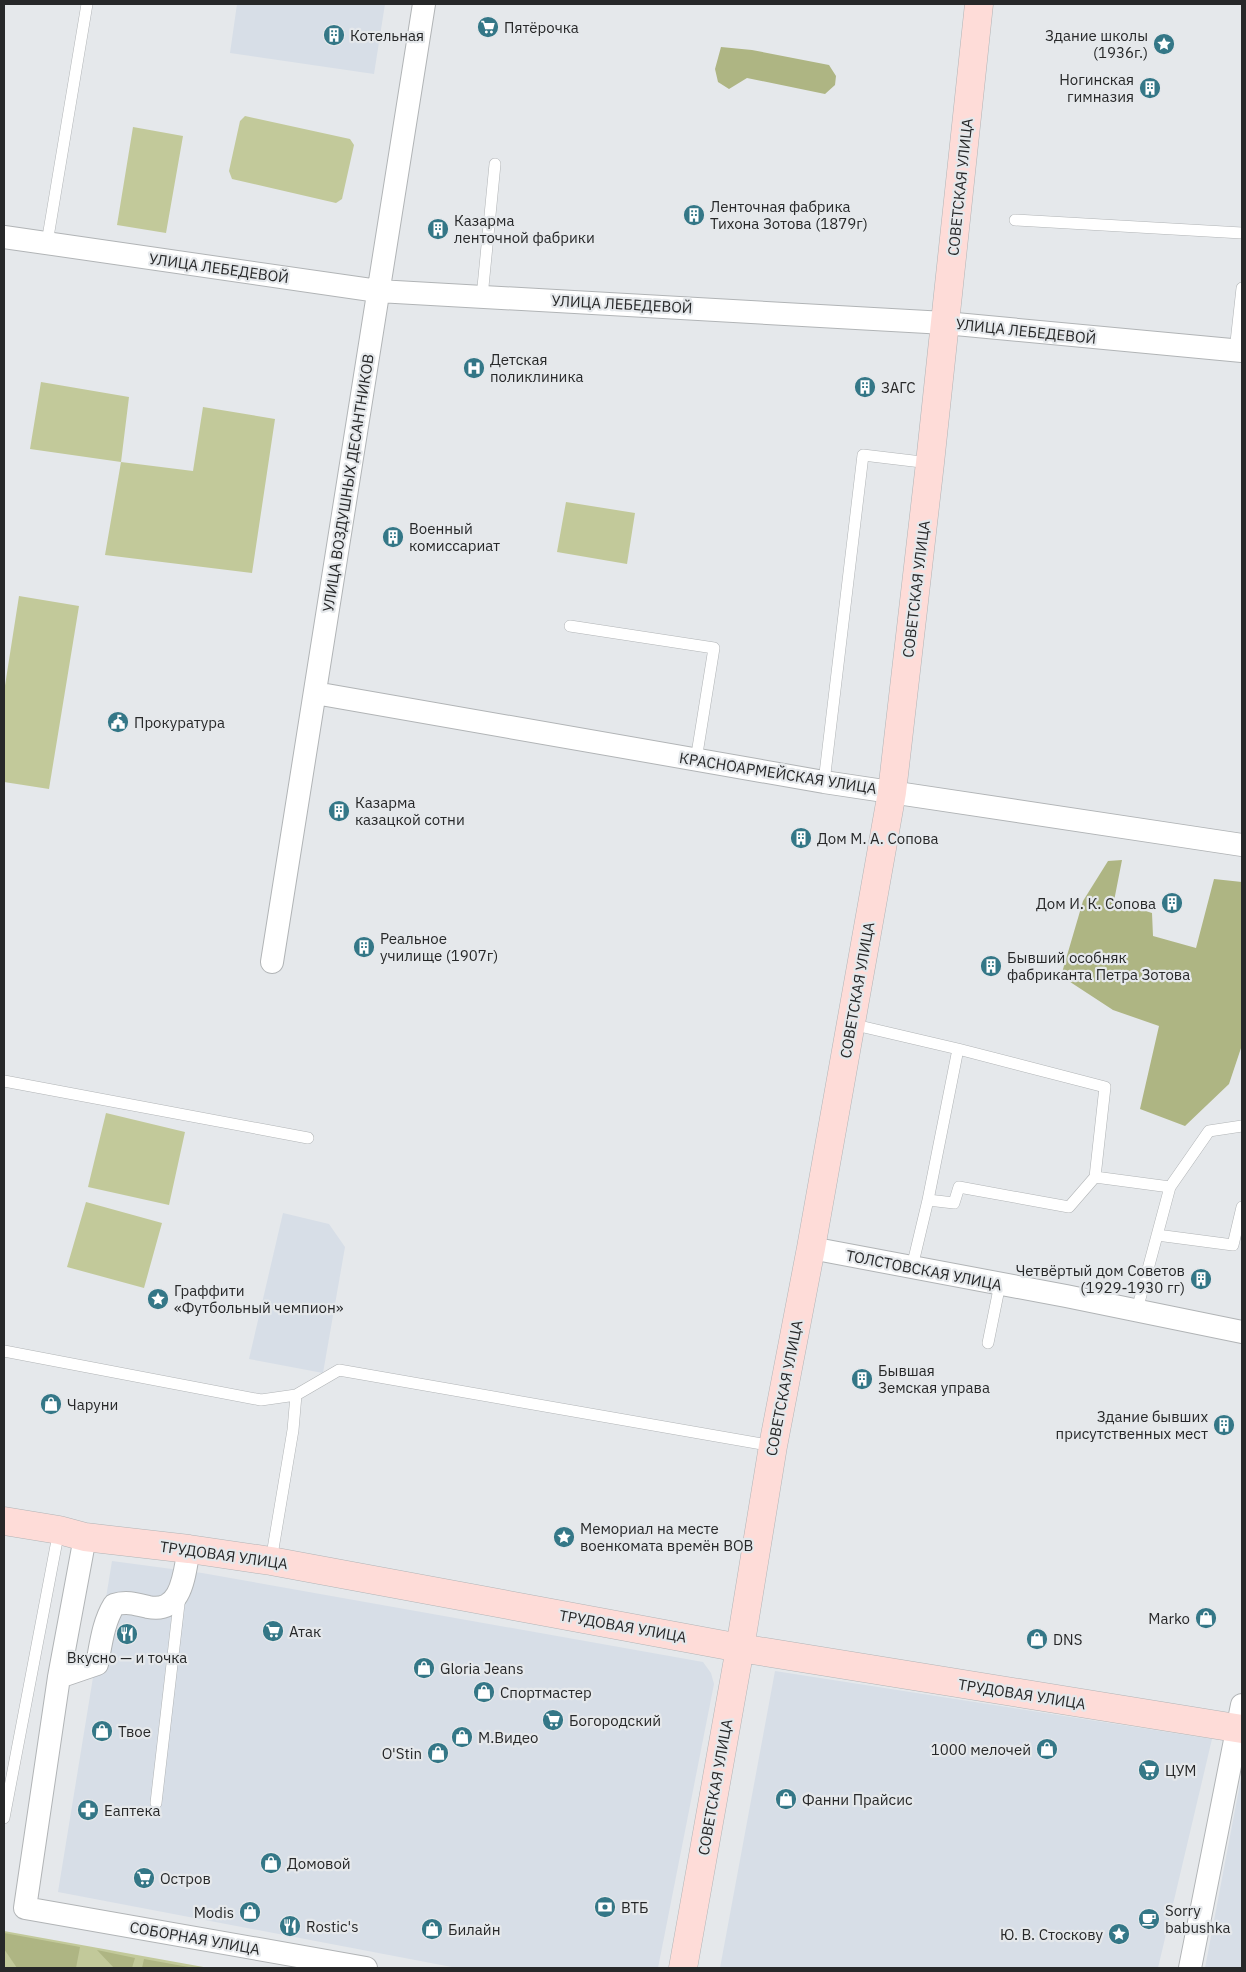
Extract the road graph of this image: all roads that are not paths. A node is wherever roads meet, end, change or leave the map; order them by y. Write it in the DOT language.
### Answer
graph roads {
  1 [pos="86,4"];
  2 [pos="424,4"];
  3 [pos="979,4"];
  4 [pos="495,164"];
  5 [pos="1014,220"];
  6 [pos="1242,233"];
  7 [pos="4,237"];
  8 [pos="47,243"];
  9 [pos="1242,288"];
  10 [pos="378,291"];
  11 [pos="482,296"];
  12 [pos="945,322"];
  13 [pos="1239,351"];
  14 [pos="930,463"];
  15 [pos="570,626"];
  16 [pos="315,693"];
  17 [pos="696,760"];
  18 [pos="824,782"];
  19 [pos="892,792"];
  20 [pos="1242,845"];
  21 [pos="272,962"];
  22 [pos="851,1024"];
  23 [pos="958,1049"];
  24 [pos="4,1081"];
  25 [pos="1242,1126"];
  26 [pos="308,1138"];
  27 [pos="1095,1177"];
  28 [pos="1170,1187"];
  29 [pos="928,1200"];
  30 [pos="1242,1207"];
  31 [pos="1157,1235"];
  32 [pos="811,1248"];
  33 [pos="912,1267"];
  34 [pos="1000,1284"];
  35 [pos="1137,1310"];
  36 [pos="1242,1332"];
  37 [pos="988,1343"];
  38 [pos="4,1351"];
  39 [pos="296,1395"];
  40 [pos="773,1446"];
  41 [pos="4,1521"];
  42 [pos="58,1530"];
  43 [pos="85,1537"];
  44 [pos="189,1549"];
  45 [pos="271,1561"];
  46 [pos="181,1588"];
  47 [pos="740,1648"];
  48 [pos="59,1678"];
  49 [pos="1240,1721"];
  50 [pos="156,1803"];
  51 [pos="4,1818"];
  52 [pos="366,1968"];
  53 [pos="683,1968"];
  54 [pos="1190,1968"];
  1 -- 8 [label="lane"];
  2 -- 10 [label="street, УЛИЦА ВОЗДУШНЫХ ДЕСАНТНИКОВ"];
  3 -- 12 [label="street, СОВЕТСКАЯ УЛИЦА"];
  4 -- 11 [label="lane"];
  5 -- 6 [label="lane"];
  7 -- 8 [label="street, УЛИЦА ЛЕБЕДЕВОЙ"];
  8 -- 10 [label="street, УЛИЦА ЛЕБЕДЕВОЙ"];
  9 -- 13 [label="lane"];
  10 -- 11 [label="street, УЛИЦА ЛЕБЕДЕВОЙ"];
  10 -- 16 [label="street, УЛИЦА ВОЗДУШНЫХ ДЕСАНТНИКОВ"];
  11 -- 12 [label="street, УЛИЦА ЛЕБЕДЕВОЙ"];
  12 -- 13 [label="street, УЛИЦА ЛЕБЕДЕВОЙ"];
  12 -- 14 [label="street, СОВЕТСКАЯ УЛИЦА"];
  14 -- 18 [label="lane"];
  14 -- 19 [label="street, СОВЕТСКАЯ УЛИЦА"];
  15 -- 17 [label="lane"];
  16 -- 17 [label="street, КРАСНОАРМЕЙСКАЯ УЛИЦА"];
  16 -- 21 [label="street, УЛИЦА ВОЗДУШНЫХ ДЕСАНТНИКОВ"];
  17 -- 18 [label="street, КРАСНОАРМЕЙСКАЯ УЛИЦА"];
  18 -- 19 [label="street, КРАСНОАРМЕЙСКАЯ УЛИЦА"];
  19 -- 20 [label="street, КРАСНОАРМЕЙСКАЯ УЛИЦА"];
  19 -- 22 [label="street, СОВЕТСКАЯ УЛИЦА"];
  22 -- 23 [label="lane"];
  22 -- 32 [label="street, СОВЕТСКАЯ УЛИЦА"];
  23 -- 27 [label="lane"];
  23 -- 29 [label="lane"];
  24 -- 26 [label="lane"];
  25 -- 28 [label="lane"];
  27 -- 28 [label="lane"];
  27 -- 29 [label="lane"];
  28 -- 31 [label="lane"];
  29 -- 33 [label="lane"];
  30 -- 31 [label="lane"];
  31 -- 35 [label="lane"];
  32 -- 33 [label="street, ТОЛСТОВСКАЯ УЛИЦА"];
  32 -- 40 [label="street, СОВЕТСКАЯ УЛИЦА"];
  33 -- 34 [label="street, ТОЛСТОВСКАЯ УЛИЦА"];
  34 -- 35 [label="street, ТОЛСТОВСКАЯ УЛИЦА"];
  34 -- 37 [label="lane"];
  35 -- 36 [label="street, ТОЛСТОВСКАЯ УЛИЦА"];
  38 -- 39 [label="lane"];
  39 -- 40 [label="lane"];
  39 -- 45 [label="lane"];
  40 -- 47 [label="street, СОВЕТСКАЯ УЛИЦА"];
  41 -- 42 [label="street, ТРУДОВАЯ УЛИЦА"];
  42 -- 43 [label="street, ТРУДОВАЯ УЛИЦА"];
  42 -- 51 [label="lane"];
  43 -- 44 [label="street, ТРУДОВАЯ УЛИЦА"];
  43 -- 48 [label="street"];
  44 -- 45 [label="street, ТРУДОВАЯ УЛИЦА"];
  44 -- 46 [label="street"];
  45 -- 47 [label="street, ТРУДОВАЯ УЛИЦА"];
  46 -- 48 [label="street"];
  46 -- 50 [label="lane"];
  47 -- 49 [label="street, ТРУДОВАЯ УЛИЦА"];
  47 -- 53 [label="street, СОВЕТСКАЯ УЛИЦА"];
  48 -- 52 [label="street, СОБОРНАЯ УЛИЦА"];
  49 -- 54 [label="street"];
}
